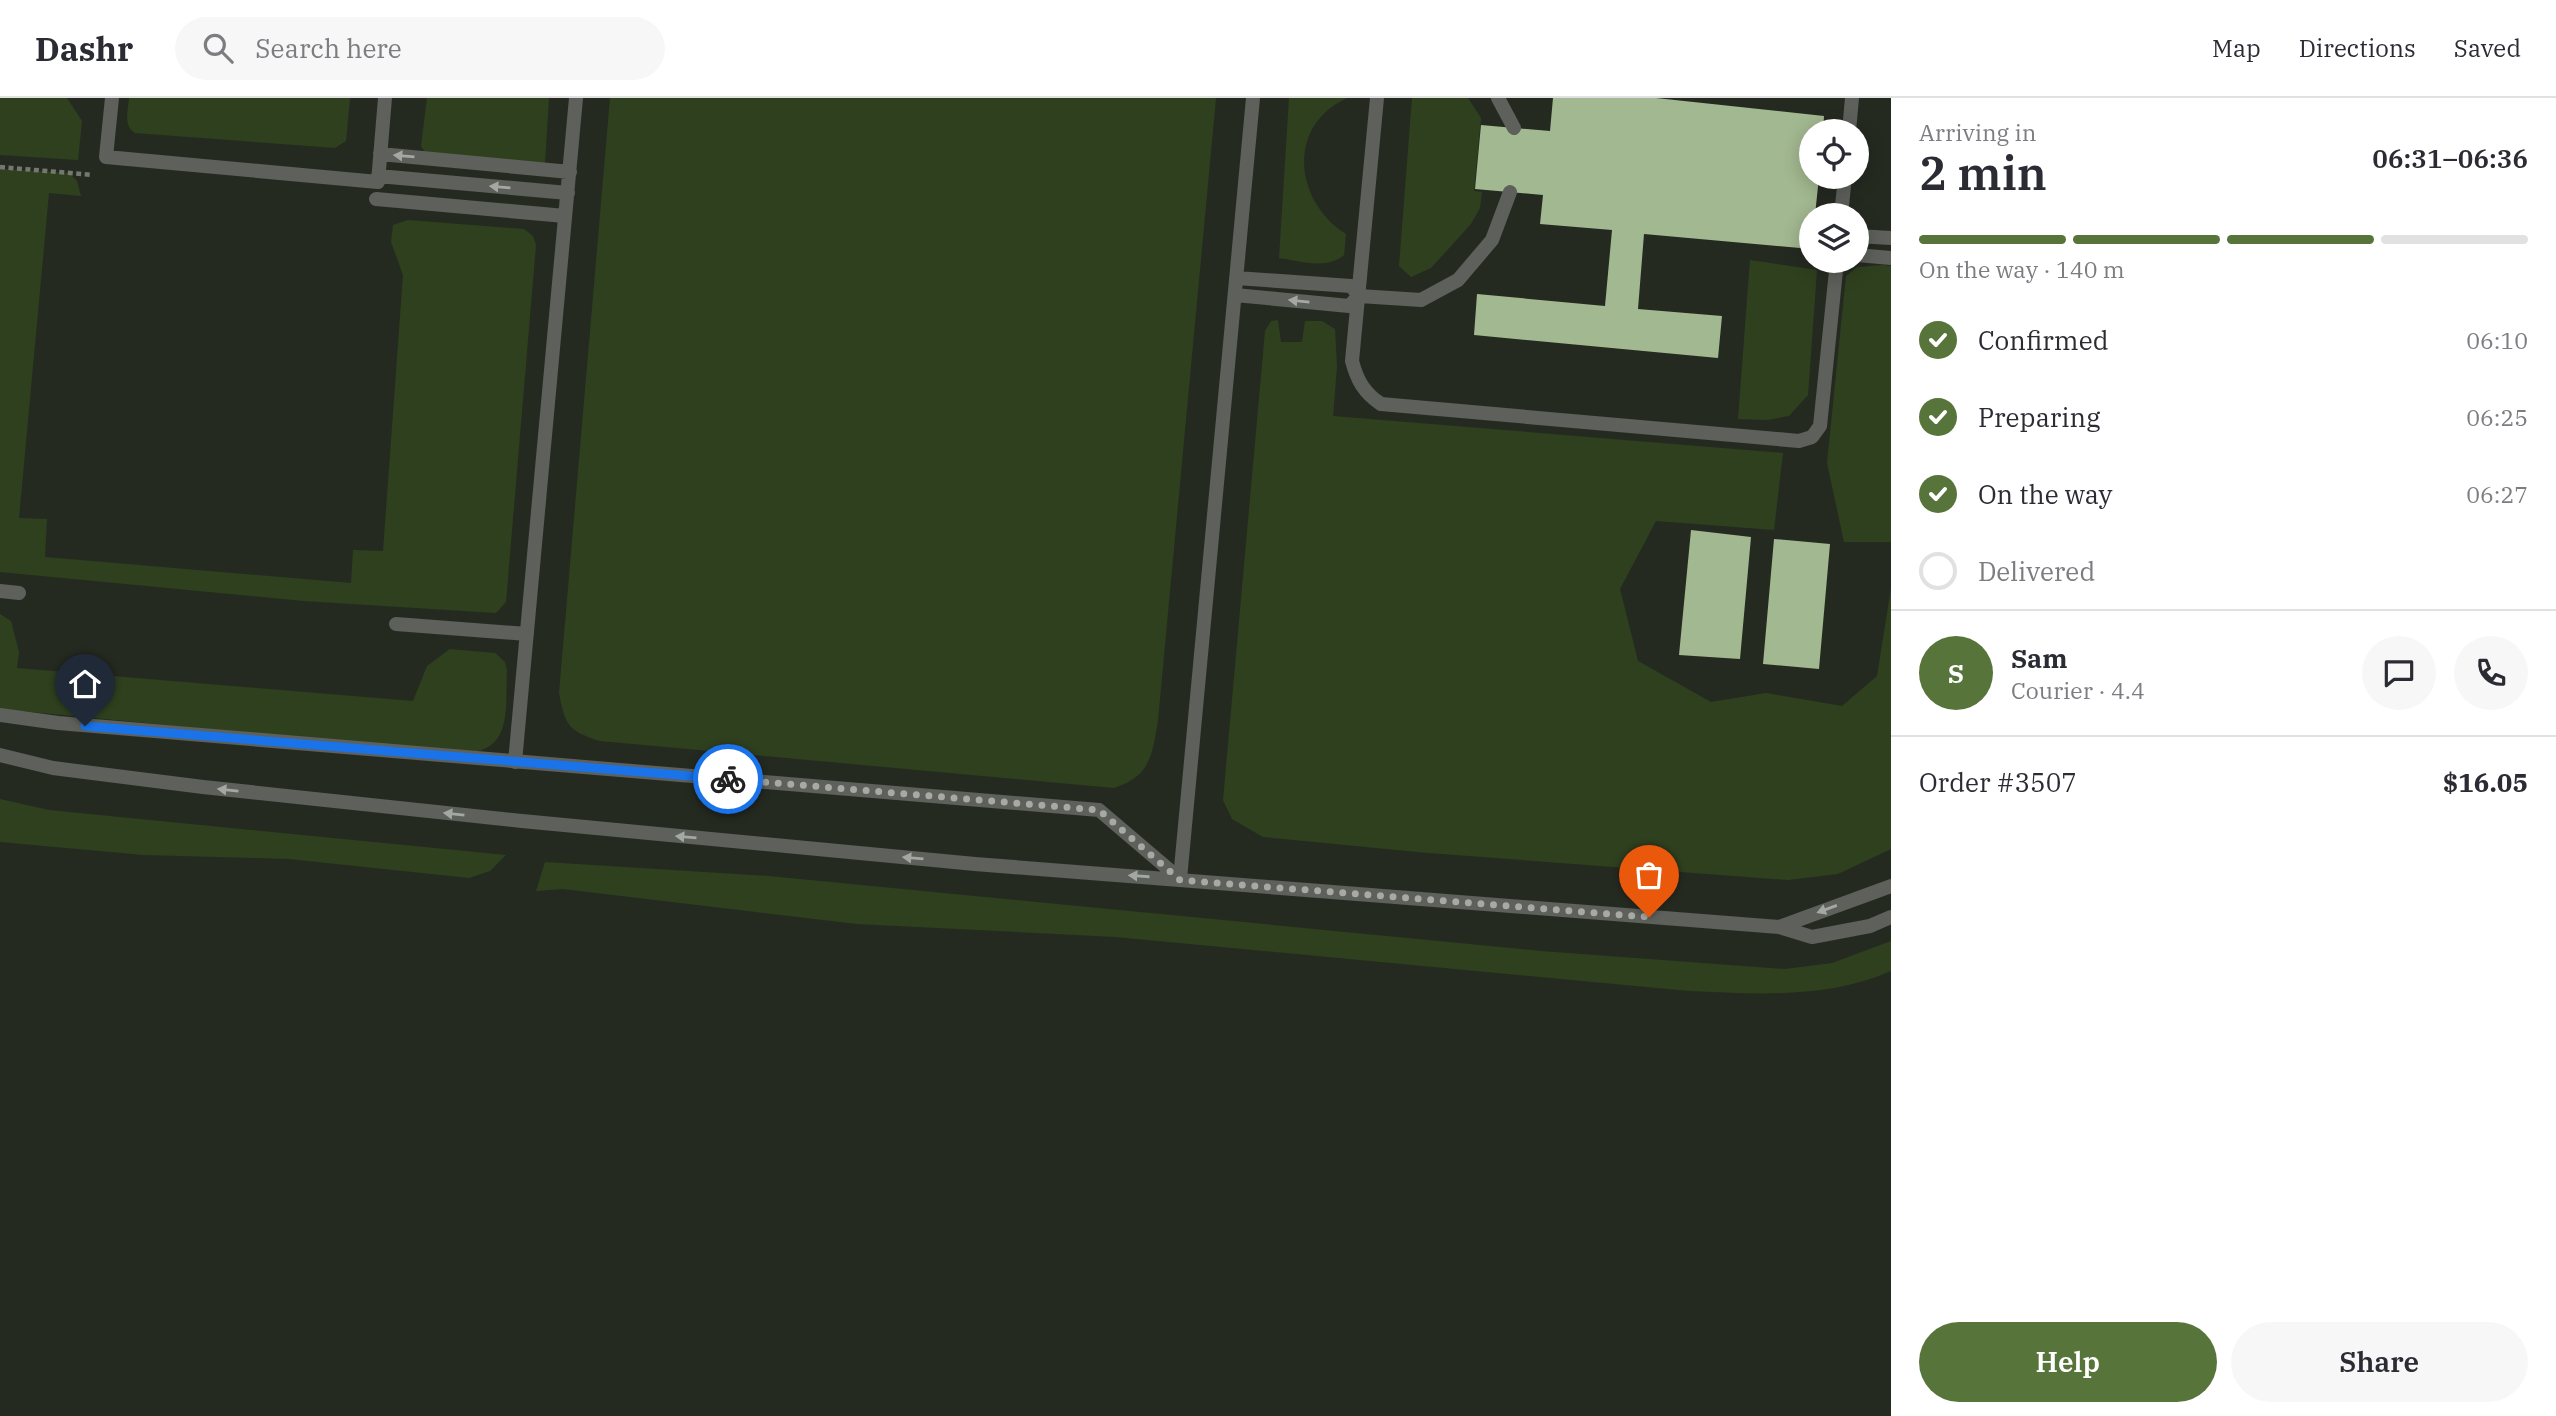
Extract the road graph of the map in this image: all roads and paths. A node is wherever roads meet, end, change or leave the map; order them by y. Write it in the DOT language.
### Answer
graph roads {
  1 [pos="112,98"];
  2 [pos="385,98"];
  3 [pos="576,98"];
  4 [pos="1253,98"];
  5 [pos="1377,98"];
  6 [pos="1498,98"];
  7 [pos="1852,98"];
  8 [pos="1850,119"];
  9 [pos="1514,128"];
  10 [pos="380,154"];
  11 [pos="0,167"];
  12 [pos="570,172"];
  13 [pos="105,176"];
  14 [pos="377,176"];
  15 [pos="1510,192"];
  16 [pos="568,194"];
  17 [pos="376,198"];
  18 [pos="565,216"];
  19 [pos="1869,237"];
  20 [pos="1891,238"];
  21 [pos="1869,256"];
  22 [pos="1891,258"];
  23 [pos="1836,273"];
  24 [pos="1236,278"];
  25 [pos="1235,295"];
  26 [pos="1359,296"];
  27 [pos="0,592"];
  28 [pos="19,593"];
  29 [pos="396,624"];
  30 [pos="527,634"];
  31 [pos="0,715"];
  32 [pos="0,755"];
  33 [pos="516,762"];
  34 [pos="1180,880"];
  35 [pos="1891,886"];
  36 [pos="1891,917"];
  37 [pos="1779,928"];
  1 -- 14 [label="lane"];
  2 -- 10 [label="lane"];
  3 -- 12 [label="lane"];
  4 -- 24 [label="lane"];
  5 -- 26 [label="lane"];
  6 -- 9 [label="lane"];
  7 -- 8 [label="lane"];
  12 -- 10 [label="lane, one-way"];
  10 -- 14 [label="lane"];
  11 -- 13 [label="path"];
  12 -- 16 [label="lane"];
  16 -- 14 [label="lane, one-way"];
  15 -- 26 [label="lane"];
  16 -- 18 [label="lane"];
  17 -- 18 [label="lane"];
  18 -- 30 [label="lane"];
  19 -- 20 [label="lane"];
  21 -- 22 [label="lane"];
  23 -- 26 [label="lane"];
  24 -- 25 [label="lane"];
  24 -- 26 [label="lane"];
  26 -- 25 [label="lane, one-way"];
  25 -- 34 [label="lane"];
  27 -- 28 [label="lane"];
  29 -- 30 [label="lane"];
  30 -- 33 [label="lane"];
  31 -- 33 [label="lane"];
  34 -- 32 [label="lane, one-way"];
  33 -- 34 [label="lane"];
  34 -- 37 [label="lane"];
  35 -- 37 [label="lane, one-way"];
  36 -- 37 [label="lane"];
}
